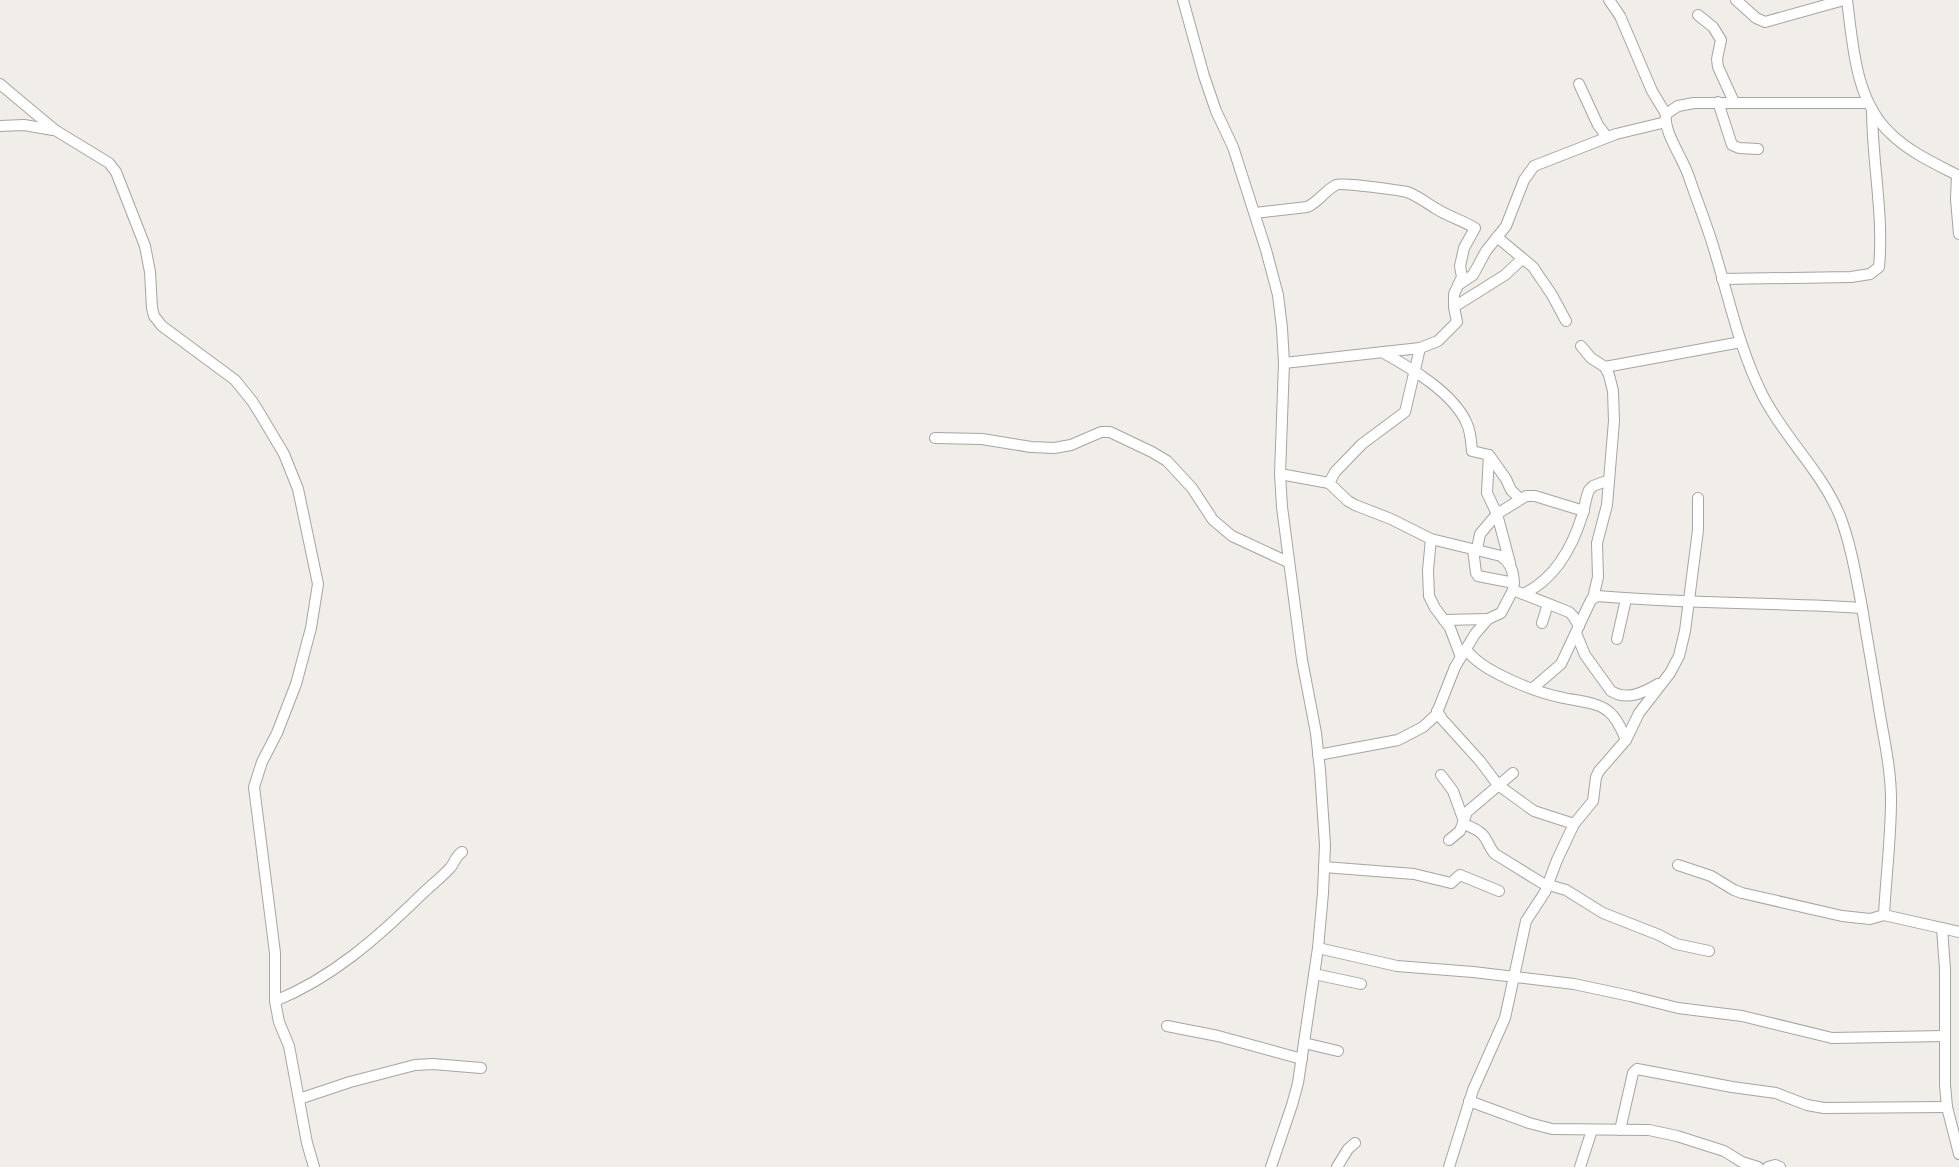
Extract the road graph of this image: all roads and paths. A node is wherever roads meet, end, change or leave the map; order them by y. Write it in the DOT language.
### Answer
graph roads {
  1 [pos="1183,0"];
  2 [pos="1610,0"];
  3 [pos="1736,0"];
  4 [pos="1845,0"];
  5 [pos="1698,15"];
  6 [pos="0,84"];
  7 [pos="1579,84"];
  8 [pos="1718,102"];
  9 [pos="1734,102"];
  10 [pos="1870,106"];
  11 [pos="1666,118"];
  12 [pos="0,126"];
  13 [pos="56,130"];
  14 [pos="1607,137"];
  15 [pos="1758,149"];
  16 [pos="1958,176"];
  17 [pos="1255,213"];
  18 [pos="1959,234"];
  19 [pos="1498,237"];
  20 [pos="1522,259"];
  21 [pos="1722,279"];
  22 [pos="1457,286"];
  23 [pos="1454,307"];
  24 [pos="1566,321"];
  25 [pos="1741,342"];
  26 [pos="1581,346"];
  27 [pos="1420,348"];
  28 [pos="1382,352"];
  29 [pos="1284,363"];
  30 [pos="1605,367"];
  31 [pos="1415,370"];
  32 [pos="935,438"];
  33 [pos="1488,455"];
  34 [pos="1280,474"];
  35 [pos="1609,480"];
  36 [pos="1329,484"];
  37 [pos="1698,498"];
  38 [pos="1520,499"];
  39 [pos="1584,511"];
  40 [pos="1498,514"];
  41 [pos="1431,539"];
  42 [pos="1475,549"];
  43 [pos="1288,562"];
  44 [pos="1510,563"];
  45 [pos="1517,589"];
  46 [pos="1593,598"];
  47 [pos="1626,599"];
  48 [pos="1688,602"];
  49 [pos="1548,604"];
  50 [pos="1862,608"];
  51 [pos="1488,618"];
  52 [pos="1444,620"];
  53 [pos="1542,623"];
  54 [pos="1578,630"];
  55 [pos="1617,639"];
  56 [pos="1463,653"];
  57 [pos="1661,683"];
  58 [pos="1533,688"];
  59 [pos="1437,711"];
  60 [pos="1626,740"];
  61 [pos="1318,755"];
  62 [pos="1513,773"];
  63 [pos="1441,775"];
  64 [pos="1498,786"];
  65 [pos="1463,820"];
  66 [pos="1574,824"];
  67 [pos="1449,840"];
  68 [pos="462,852"];
  69 [pos="1678,865"];
  70 [pos="1324,867"];
  71 [pos="1548,885"];
  72 [pos="1499,891"];
  73 [pos="1884,914"];
  74 [pos="1942,928"];
  75 [pos="1959,932"];
  76 [pos="1318,948"];
  77 [pos="1709,951"];
  78 [pos="1314,974"];
  79 [pos="1513,977"];
  80 [pos="1361,984"];
  81 [pos="275,1000"];
  82 [pos="1167,1026"];
  83 [pos="1945,1036"];
  84 [pos="1304,1043"];
  85 [pos="1338,1051"];
  86 [pos="1302,1059"];
  87 [pos="481,1068"];
  88 [pos="299,1099"];
  89 [pos="1469,1101"];
  90 [pos="1947,1107"];
  91 [pos="1592,1130"];
  92 [pos="1620,1130"];
  93 [pos="1355,1143"];
  94 [pos="1959,1154"];
  95 [pos="314,1167"];
  96 [pos="1270,1167"];
  97 [pos="1337,1167"];
  98 [pos="1449,1167"];
  99 [pos="1580,1167"];
  100 [pos="1758,1167"];
  101 [pos="1768,1167"];
  102 [pos="1780,1167"];
  1 -- 17 [label="street"];
  2 -- 11 [label="street"];
  3 -- 4 [label="street"];
  4 -- 10 [label="street"];
  5 -- 9 [label="street"];
  6 -- 13 [label="street"];
  7 -- 14 [label="street"];
  8 -- 9 [label="street"];
  8 -- 11 [label="street"];
  8 -- 15 [label="street"];
  9 -- 10 [label="street"];
  10 -- 16 [label="street"];
  10 -- 21 [label="street"];
  11 -- 14 [label="street"];
  11 -- 21 [label="street"];
  12 -- 13 [label="street"];
  13 -- 81 [label="street"];
  14 -- 19 [label="street"];
  16 -- 18 [label="street"];
  17 -- 22 [label="street"];
  17 -- 29 [label="street"];
  19 -- 20 [label="street"];
  19 -- 22 [label="street"];
  20 -- 23 [label="street"];
  20 -- 24 [label="street"];
  21 -- 25 [label="street"];
  22 -- 23 [label="street"];
  23 -- 27 [label="street"];
  25 -- 30 [label="street"];
  25 -- 50 [label="street"];
  26 -- 30 [label="street"];
  27 -- 28 [label="street"];
  27 -- 31 [label="street"];
  28 -- 29 [label="street"];
  28 -- 31 [label="street"];
  29 -- 34 [label="street"];
  30 -- 35 [label="street"];
  31 -- 33 [label="street"];
  31 -- 36 [label="street"];
  32 -- 43 [label="street"];
  33 -- 38 [label="street"];
  33 -- 40 [label="street"];
  34 -- 36 [label="street"];
  34 -- 43 [label="street"];
  35 -- 39 [label="street"];
  35 -- 46 [label="street"];
  36 -- 41 [label="street"];
  37 -- 48 [label="street"];
  38 -- 39 [label="street"];
  38 -- 40 [label="street"];
  39 -- 45 [label="street"];
  40 -- 42 [label="street"];
  40 -- 44 [label="street"];
  41 -- 42 [label="street"];
  41 -- 52 [label="street"];
  42 -- 44 [label="street"];
  42 -- 45 [label="street"];
  43 -- 61 [label="street"];
  44 -- 45 [label="street"];
  45 -- 49 [label="street"];
  45 -- 51 [label="street"];
  46 -- 47 [label="street"];
  46 -- 54 [label="street"];
  47 -- 48 [label="street"];
  47 -- 55 [label="street"];
  48 -- 50 [label="street"];
  48 -- 57 [label="street"];
  49 -- 53 [label="street"];
  49 -- 54 [label="street"];
  50 -- 73 [label="street"];
  51 -- 52 [label="street"];
  51 -- 56 [label="street"];
  52 -- 56 [label="street"];
  54 -- 57 [label="street"];
  54 -- 58 [label="street"];
  56 -- 58 [label="street"];
  56 -- 59 [label="street"];
  57 -- 60 [label="street"];
  58 -- 60 [label="street"];
  59 -- 61 [label="street"];
  59 -- 64 [label="street"];
  60 -- 66 [label="street"];
  61 -- 70 [label="street"];
  62 -- 64 [label="street"];
  63 -- 65 [label="street"];
  64 -- 65 [label="street"];
  64 -- 66 [label="street"];
  65 -- 67 [label="street"];
  65 -- 71 [label="street"];
  66 -- 71 [label="street"];
  68 -- 81 [label="street"];
  69 -- 73 [label="street"];
  70 -- 72 [label="street"];
  70 -- 76 [label="street"];
  71 -- 77 [label="street"];
  71 -- 79 [label="street"];
  73 -- 74 [label="street"];
  74 -- 75 [label="street"];
  74 -- 83 [label="street"];
  76 -- 78 [label="street"];
  76 -- 79 [label="street"];
  78 -- 80 [label="street"];
  78 -- 84 [label="street"];
  79 -- 83 [label="street"];
  79 -- 89 [label="street"];
  81 -- 88 [label="street"];
  82 -- 86 [label="street"];
  83 -- 90 [label="street"];
  84 -- 85 [label="street"];
  84 -- 86 [label="street"];
  86 -- 96 [label="street"];
  87 -- 88 [label="street"];
  88 -- 95 [label="street"];
  89 -- 91 [label="street"];
  89 -- 98 [label="street"];
  90 -- 92 [label="street"];
  90 -- 94 [label="street"];
  91 -- 92 [label="street"];
  91 -- 99 [label="street"];
  92 -- 100 [label="street"];
  93 -- 97 [label="street"];
  101 -- 102 [label="street"];
}
